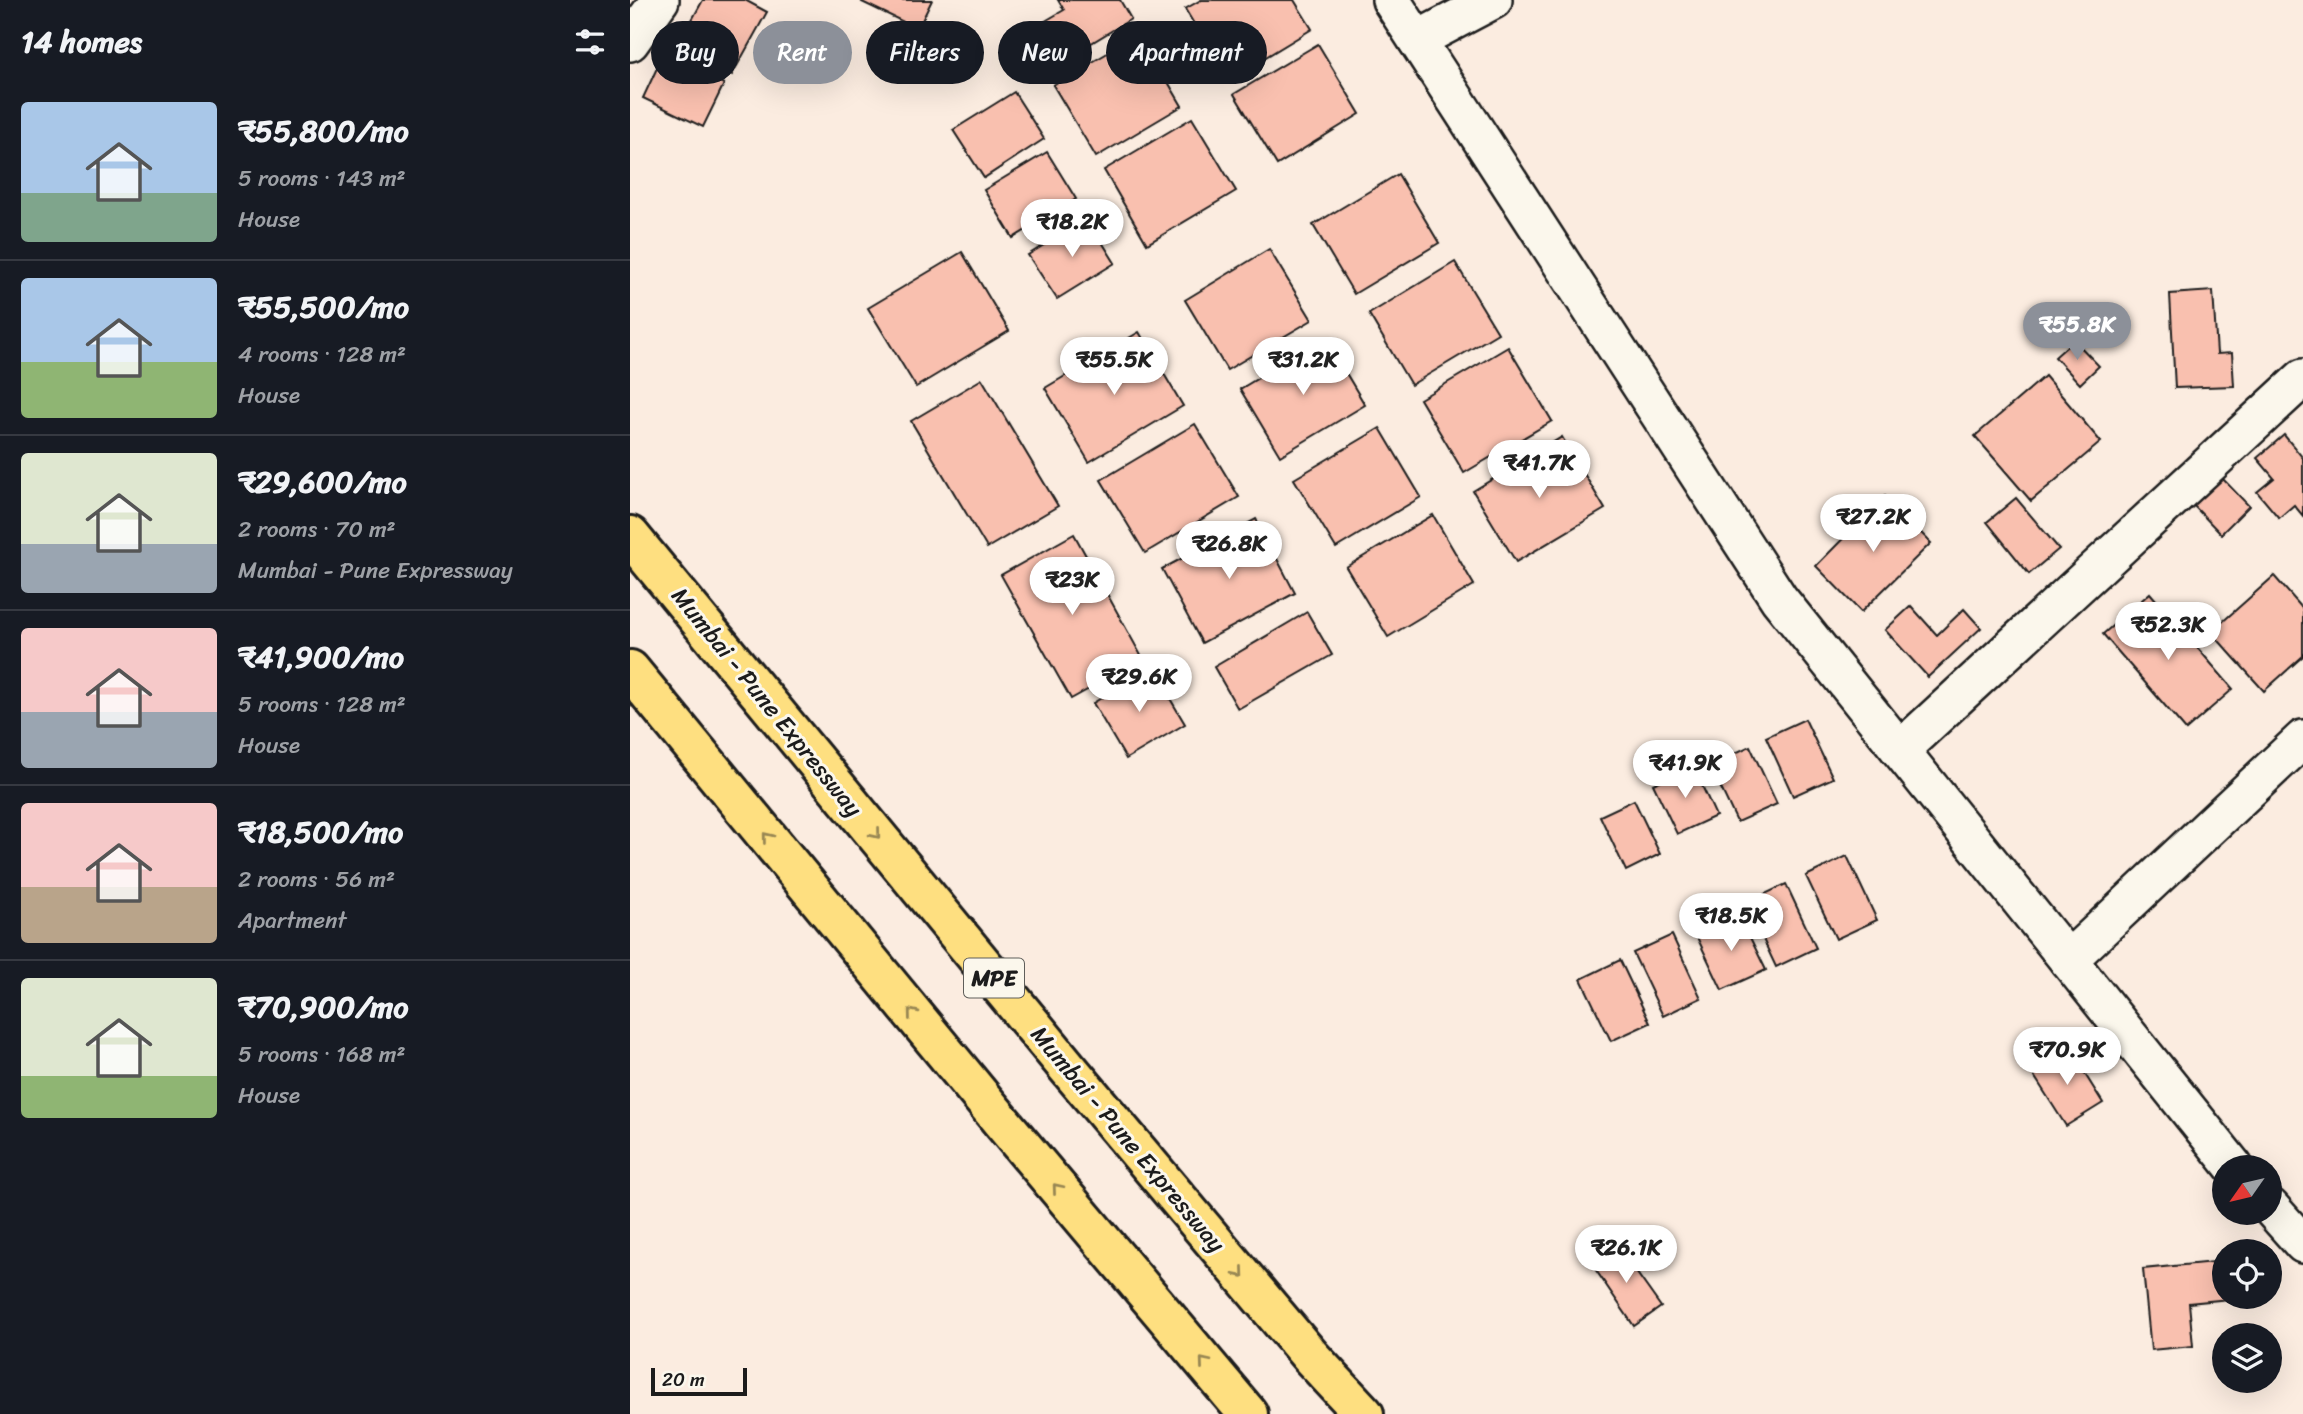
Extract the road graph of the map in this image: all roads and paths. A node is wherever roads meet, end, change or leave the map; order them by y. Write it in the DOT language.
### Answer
graph roads {
  1 [pos="660,0"];
  2 [pos="1391,0"];
  3 [pos="1493,0"];
  4 [pos="1417,40"];
  5 [pos="630,42"];
  6 [pos="2303,379"];
  7 [pos="630,536"];
  8 [pos="630,670"];
  9 [pos="2303,739"];
  10 [pos="1900,750"];
  11 [pos="2068,960"];
  12 [pos="2224,1155"];
  13 [pos="2282,1220"];
  14 [pos="2303,1244"];
  15 [pos="1248,1414"];
  16 [pos="1364,1414"];
  1 -- 5 [label="street"];
  2 -- 4 [label="street"];
  3 -- 4 [label="street"];
  4 -- 10 [label="street"];
  6 -- 10 [label="street"];
  7 -- 16 [label="highway, Mumbai - Pune Expressway / MPE, one-way"];
  15 -- 8 [label="highway, one-way"];
  9 -- 11 [label="street"];
  10 -- 11 [label="street"];
  11 -- 12 [label="street"];
  13 -- 14 [label="street"];
}
